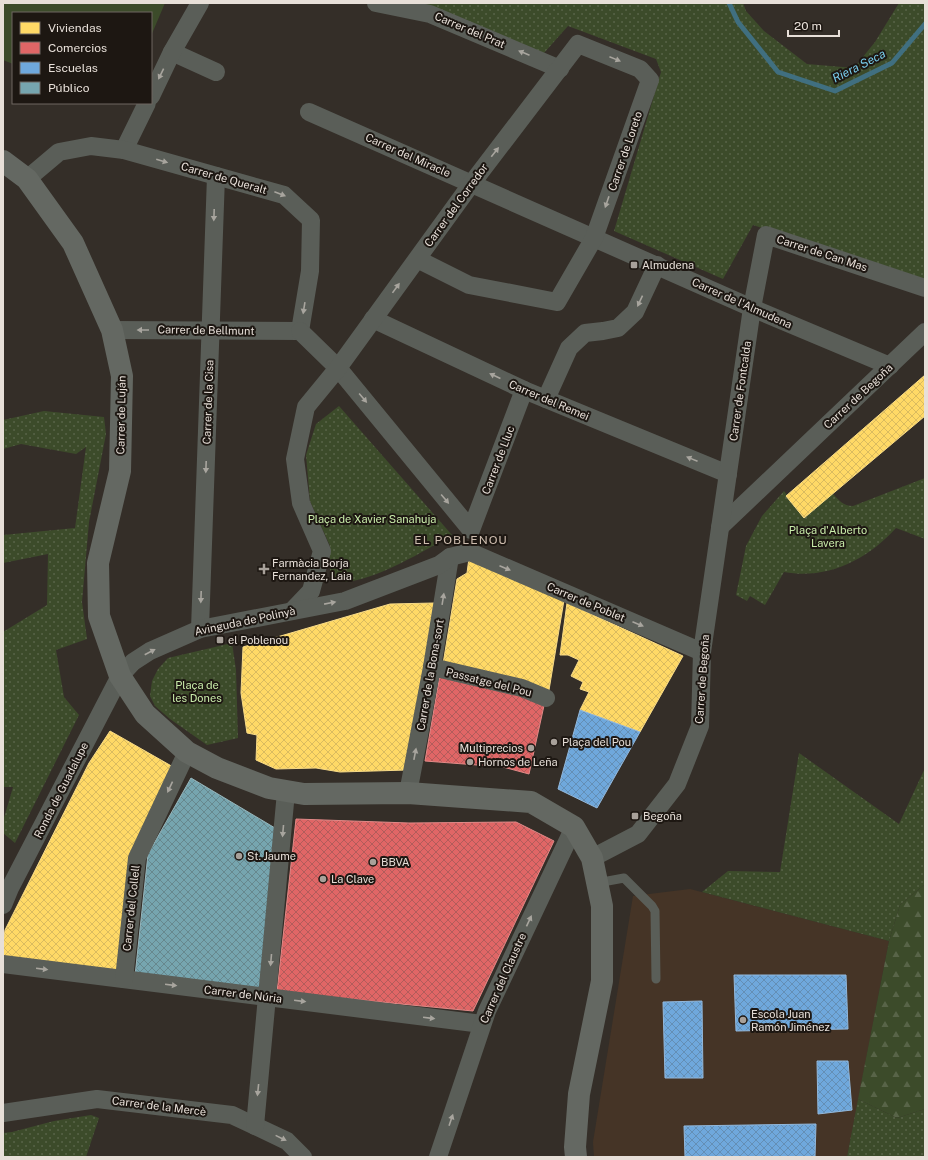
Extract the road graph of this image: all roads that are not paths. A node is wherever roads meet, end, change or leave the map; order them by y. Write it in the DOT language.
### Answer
graph roads {
  1 [pos="200,3"];
  2 [pos="376,3"];
  3 [pos="578,44"];
  4 [pos="172,52"];
  5 [pos="560,69"];
  6 [pos="216,72"];
  7 [pos="152,94"];
  8 [pos="147,104"];
  9 [pos="309,112"];
  10 [pos="124,150"];
  11 [pos="3,161"];
  12 [pos="216,176"];
  13 [pos="27,179"];
  14 [pos="472,183"];
  15 [pos="594,238"];
  16 [pos="417,259"];
  17 [pos="657,265"];
  18 [pos="925,288"];
  19 [pos="752,308"];
  20 [pos="373,319"];
  21 [pos="112,330"];
  22 [pos="210,330"];
  23 [pos="300,331"];
  24 [pos="925,332"];
  25 [pos="890,366"];
  26 [pos="338,368"];
  27 [pos="524,390"];
  28 [pos="546,399"];
  29 [pos="728,474"];
  30 [pos="720,527"];
  31 [pos="470,552"];
  32 [pos="450,557"];
  33 [pos="292,611"];
  34 [pos="200,629"];
  35 [pos="702,652"];
  36 [pos="432,667"];
  37 [pos="120,676"];
  38 [pos="546,698"];
  39 [pos="187,752"];
  40 [pos="286,792"];
  41 [pos="408,793"];
  42 [pos="574,828"];
  43 [pos="592,858"];
  44 [pos="597,883"];
  45 [pos="3,905"];
  46 [pos="3,964"];
  47 [pos="656,978"];
  48 [pos="124,979"];
  49 [pos="268,997"];
  50 [pos="482,1024"];
  51 [pos="3,1113"];
  52 [pos="255,1126"];
  53 [pos="303,1157"];
  54 [pos="438,1157"];
  55 [pos="576,1157"];
  1 -- 4 [label="street"];
  5 -- 2 [label="street, Carrer del Prat, one-way"];
  3 -- 5 [label="street, Carrer del Corredor"];
  3 -- 15 [label="street, Carrer de Loreto, one-way"];
  4 -- 6 [label="street"];
  4 -- 7 [label="street, one-way"];
  14 -- 5 [label="street, Carrer del Corredor, one-way"];
  8 -- 10 [label="street"];
  9 -- 14 [label="street, Carrer del Miracle"];
  10 -- 12 [label="street, Carrer de Queralt, one-way"];
  10 -- 13 [label="street, Carrer de Queralt"];
  11 -- 13 [label="street, Carrer de Luján"];
  12 -- 22 [label="street, Carrer de la Cisa, one-way"];
  12 -- 23 [label="street, Carrer de Queralt, one-way"];
  13 -- 21 [label="street, Carrer de Luján"];
  14 -- 15 [label="street, Carrer del Miracle"];
  14 -- 16 [label="street, Carrer del Corredor"];
  15 -- 16 [label="street, Carrer de Loreto"];
  15 -- 17 [label="street, Carrer de l'Almudena"];
  20 -- 16 [label="street, Carrer del Corredor, one-way"];
  17 -- 19 [label="street, Carrer de l'Almudena"];
  17 -- 28 [label="street, one-way"];
  18 -- 19 [label="street, Carrer de Can Mas"];
  19 -- 25 [label="street, Carrer de l'Almudena"];
  19 -- 29 [label="street, Carrer de Fontcalda"];
  20 -- 26 [label="street, Carrer del Corredor"];
  27 -- 20 [label="street, Carrer del Remei, one-way"];
  22 -- 21 [label="street, Carrer de Bellmunt, one-way"];
  21 -- 37 [label="street, Carrer de Luján"];
  22 -- 23 [label="street, Carrer de Bellmunt"];
  22 -- 34 [label="street, Carrer de la Cisa, one-way"];
  23 -- 26 [label="street"];
  24 -- 25 [label="street, Carrer de Begoña"];
  25 -- 30 [label="street, Carrer de Begoña"];
  26 -- 27 [label="street, Carrer de Lluc, one-way"];
  26 -- 33 [label="street"];
  27 -- 28 [label="street, Carrer del Remei"];
  29 -- 28 [label="street, Carrer del Remei, one-way"];
  29 -- 30 [label="street, Carrer de Begoña"];
  30 -- 35 [label="street, Carrer de Begoña"];
  31 -- 32 [label="street, Avinguda de Polinyà"];
  31 -- 35 [label="street, Carrer de Poblet, one-way"];
  33 -- 32 [label="street, Avinguda de Polinyà, one-way"];
  36 -- 32 [label="street, Carrer de la Bona-sort, one-way"];
  33 -- 34 [label="street, Avinguda de Polinyà"];
  37 -- 34 [label="street, Avinguda de Polinyà, one-way"];
  35 -- 43 [label="street, Carrer de Begoña"];
  36 -- 38 [label="street, Passatge del Pou"];
  41 -- 36 [label="street, Carrer de la Bona-sort, one-way"];
  37 -- 39 [label="street"];
  37 -- 45 [label="street, Ronda de Guadalupe"];
  39 -- 40 [label="street"];
  39 -- 48 [label="street, Carrer del Collell, one-way"];
  40 -- 41 [label="street"];
  40 -- 49 [label="street, one-way"];
  41 -- 42 [label="street"];
  42 -- 43 [label="street"];
  50 -- 42 [label="street, Carrer del Claustre, one-way"];
  43 -- 44 [label="street"];
  44 -- 47 [label="lane"];
  44 -- 55 [label="street"];
  46 -- 48 [label="street, Carrer de Núria, one-way"];
  48 -- 49 [label="street, Carrer de Núria, one-way"];
  49 -- 50 [label="street, Carrer de Núria, one-way"];
  49 -- 52 [label="street, one-way"];
  54 -- 50 [label="street, Carrer del Claustre, one-way"];
  51 -- 52 [label="street, Carrer de la Mercè"];
  52 -- 53 [label="street, Carrer de la Mercè, one-way"];
}
